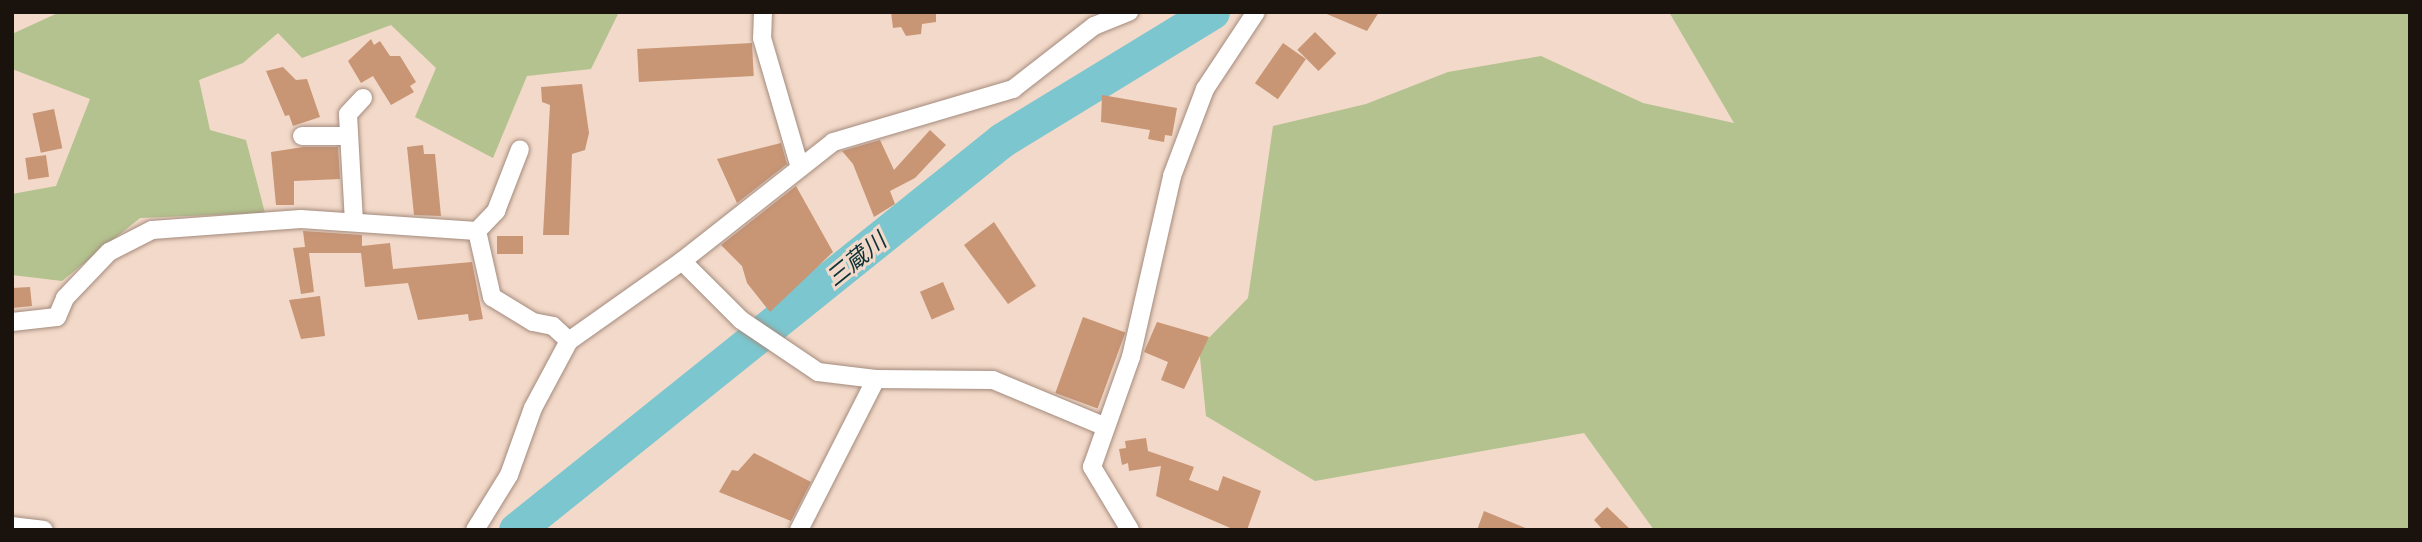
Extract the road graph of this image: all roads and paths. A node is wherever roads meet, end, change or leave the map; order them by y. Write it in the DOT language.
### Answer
graph roads {
  1 [pos="763,12"];
  2 [pos="1129,12"];
  3 [pos="1256,12"];
  4 [pos="363,98"];
  5 [pos="302,136"];
  6 [pos="347,136"];
  7 [pos="520,149"];
  8 [pos="800,168"];
  9 [pos="354,222"];
  10 [pos="477,231"];
  11 [pos="682,261"];
  12 [pos="12,322"];
  13 [pos="569,341"];
  14 [pos="876,379"];
  15 [pos="1106,427"];
  16 [pos="12,526"];
  17 [pos="44,530"];
  18 [pos="475,530"];
  19 [pos="799,530"];
  20 [pos="1130,530"];
  1 -- 8 [label="street"];
  2 -- 8 [label="street"];
  3 -- 15 [label="street"];
  4 -- 6 [label="street"];
  5 -- 6 [label="street"];
  6 -- 9 [label="street"];
  7 -- 10 [label="street"];
  8 -- 11 [label="street"];
  9 -- 10 [label="street"];
  9 -- 12 [label="street"];
  10 -- 13 [label="street"];
  11 -- 13 [label="street"];
  11 -- 14 [label="street"];
  13 -- 18 [label="street"];
  14 -- 15 [label="street"];
  14 -- 19 [label="street"];
  15 -- 20 [label="street"];
  16 -- 17 [label="street"];
}
